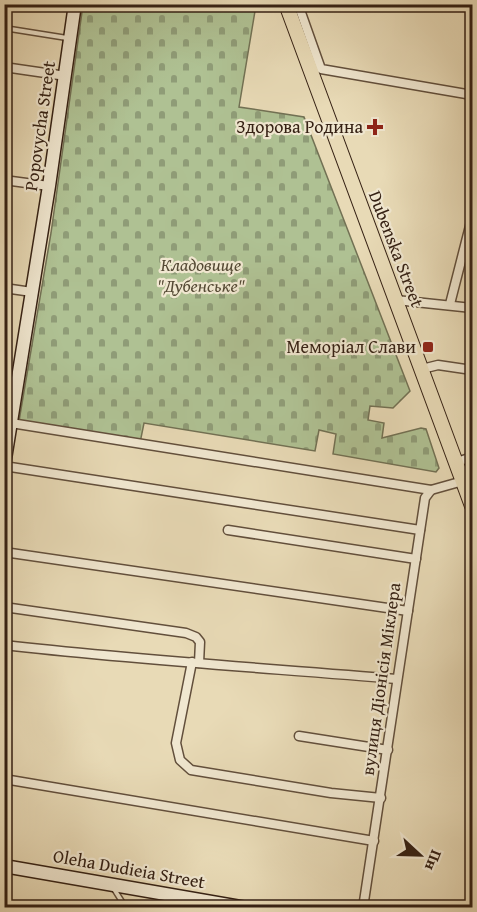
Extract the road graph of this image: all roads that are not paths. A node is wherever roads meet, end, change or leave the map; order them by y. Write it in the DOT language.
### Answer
graph roads {
  1 [pos="75,4"];
  2 [pos="286,4"];
  3 [pos="298,4"];
  4 [pos="454,4"];
  5 [pos="472,8"];
  6 [pos="4,28"];
  7 [pos="70,38"];
  8 [pos="4,67"];
  9 [pos="66,75"];
  10 [pos="472,95"];
  11 [pos="4,180"];
  12 [pos="49,186"];
  13 [pos="472,218"];
  14 [pos="471,233"];
  15 [pos="4,288"];
  16 [pos="32,292"];
  17 [pos="396,300"];
  18 [pos="450,304"];
  19 [pos="472,308"];
  20 [pos="422,369"];
  21 [pos="472,370"];
  22 [pos="11,423"];
  23 [pos="6,442"];
  24 [pos="472,457"];
  25 [pos="457,462"];
  26 [pos="4,465"];
  27 [pos="463,481"];
  28 [pos="430,490"];
  29 [pos="472,506"];
  30 [pos="228,530"];
  31 [pos="420,530"];
  32 [pos="4,552"];
  33 [pos="416,559"];
  34 [pos="4,607"];
  35 [pos="408,611"];
  36 [pos="4,645"];
  37 [pos="196,662"];
  38 [pos="397,679"];
  39 [pos="299,736"];
  40 [pos="388,750"];
  41 [pos="4,779"];
  42 [pos="381,798"];
  43 [pos="374,841"];
  44 [pos="4,866"];
  45 [pos="110,884"];
  46 [pos="176,896"];
  47 [pos="222,905"];
  48 [pos="126,908"];
  49 [pos="167,908"];
  50 [pos="246,908"];
  51 [pos="363,908"];
  1 -- 7 [label="street, Popovycha Street"];
  2 -- 17 [label="main road, Dubenska Street"];
  3 -- 10 [label="street"];
  4 -- 5 [label="street"];
  6 -- 7 [label="lane"];
  7 -- 9 [label="street, Popovycha Street"];
  8 -- 9 [label="street"];
  9 -- 12 [label="street, Popovycha Street"];
  11 -- 12 [label="street"];
  12 -- 16 [label="street, Popovycha Street"];
  13 -- 14 [label="street"];
  14 -- 18 [label="street"];
  15 -- 16 [label="street"];
  16 -- 22 [label="street, Popovycha Street"];
  17 -- 18 [label="street"];
  17 -- 20 [label="main road, Dubenska Street"];
  18 -- 19 [label="street"];
  20 -- 21 [label="street"];
  20 -- 25 [label="main road, Dubenska Street"];
  22 -- 23 [label="street, Popovycha Street"];
  22 -- 28 [label="street"];
  23 -- 26 [label="street, Popovycha Street"];
  24 -- 25 [label="street"];
  25 -- 27 [label="main road, Dubenska Street"];
  26 -- 31 [label="street"];
  27 -- 28 [label="street"];
  27 -- 29 [label="main road, Dubenska Street"];
  28 -- 31 [label="street, вулиця Діонісія Міклера"];
  30 -- 33 [label="street"];
  31 -- 33 [label="street, вулиця Діонісія Міклера"];
  32 -- 35 [label="street"];
  33 -- 35 [label="street, вулиця Діонісія Міклера"];
  34 -- 37 [label="street"];
  35 -- 38 [label="street, вулиця Діонісія Міклера"];
  36 -- 37 [label="street"];
  37 -- 38 [label="street"];
  37 -- 42 [label="street"];
  38 -- 40 [label="street, вулиця Діонісія Міклера"];
  39 -- 40 [label="street"];
  40 -- 42 [label="street, вулиця Діонісія Міклера"];
  41 -- 43 [label="street"];
  42 -- 43 [label="street, вулиця Діонісія Міклера"];
  43 -- 51 [label="street, вулиця Діонісія Міклера"];
  44 -- 45 [label="street, Oleha Dudieia Street"];
  45 -- 46 [label="street, Oleha Dudieia Street"];
  45 -- 48 [label="lane"];
  46 -- 47 [label="street, Oleha Dudieia Street"];
  46 -- 49 [label="lane"];
  47 -- 50 [label="street, Oleha Dudieia Street"];
}
